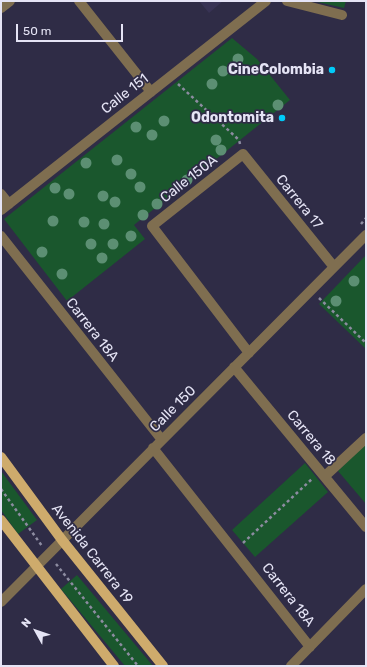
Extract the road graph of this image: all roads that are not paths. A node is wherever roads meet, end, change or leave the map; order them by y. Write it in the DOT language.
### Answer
graph roads {
  1 [pos="10,1"];
  2 [pos="79,1"];
  3 [pos="266,1"];
  4 [pos="287,1"];
  5 [pos="1,8"];
  6 [pos="342,15"];
  7 [pos="151,92"];
  8 [pos="243,154"];
  9 [pos="1,194"];
  10 [pos="5,207"];
  11 [pos="366,235"];
  12 [pos="1,236"];
  13 [pos="334,267"];
  14 [pos="249,352"];
  15 [pos="234,367"];
  16 [pos="366,438"];
  17 [pos="162,440"];
  18 [pos="153,448"];
  19 [pos="1,457"];
  20 [pos="323,474"];
  21 [pos="1,520"];
  22 [pos="366,527"];
  23 [pos="62,540"];
  24 [pos="36,567"];
  25 [pos="366,589"];
  26 [pos="1,602"];
  27 [pos="310,647"];
  28 [pos="114,666"];
  29 [pos="163,666"];
  30 [pos="291,666"];
  1 -- 5 [label="street"];
  2 -- 7 [label="street"];
  3 -- 7 [label="street, Calle 151"];
  4 -- 6 [label="street"];
  7 -- 10 [label="street, Calle 151"];
  8 -- 13 [label="street, Carrera 17"];
  8 -- 14 [label="street, Calle 150A"];
  9 -- 10 [label="street"];
  11 -- 13 [label="street, Calle 150"];
  12 -- 17 [label="street, Carrera 18A"];
  13 -- 14 [label="street, Calle 150"];
  14 -- 15 [label="street, Calle 150"];
  15 -- 17 [label="street, Calle 150"];
  15 -- 20 [label="street, Carrera 18"];
  16 -- 20 [label="street"];
  17 -- 18 [label="street, Calle 150"];
  18 -- 23 [label="street, Calle 150"];
  18 -- 27 [label="street, Carrera 18A"];
  19 -- 23 [label="main road, Avenida Carrera 19"];
  20 -- 22 [label="street, Carrera 18"];
  21 -- 24 [label="main road"];
  23 -- 24 [label="street, Calle 150"];
  23 -- 29 [label="main road, Avenida Carrera 19"];
  24 -- 26 [label="street, Calle 150"];
  24 -- 28 [label="main road"];
  25 -- 27 [label="street"];
  27 -- 30 [label="street"];
}
